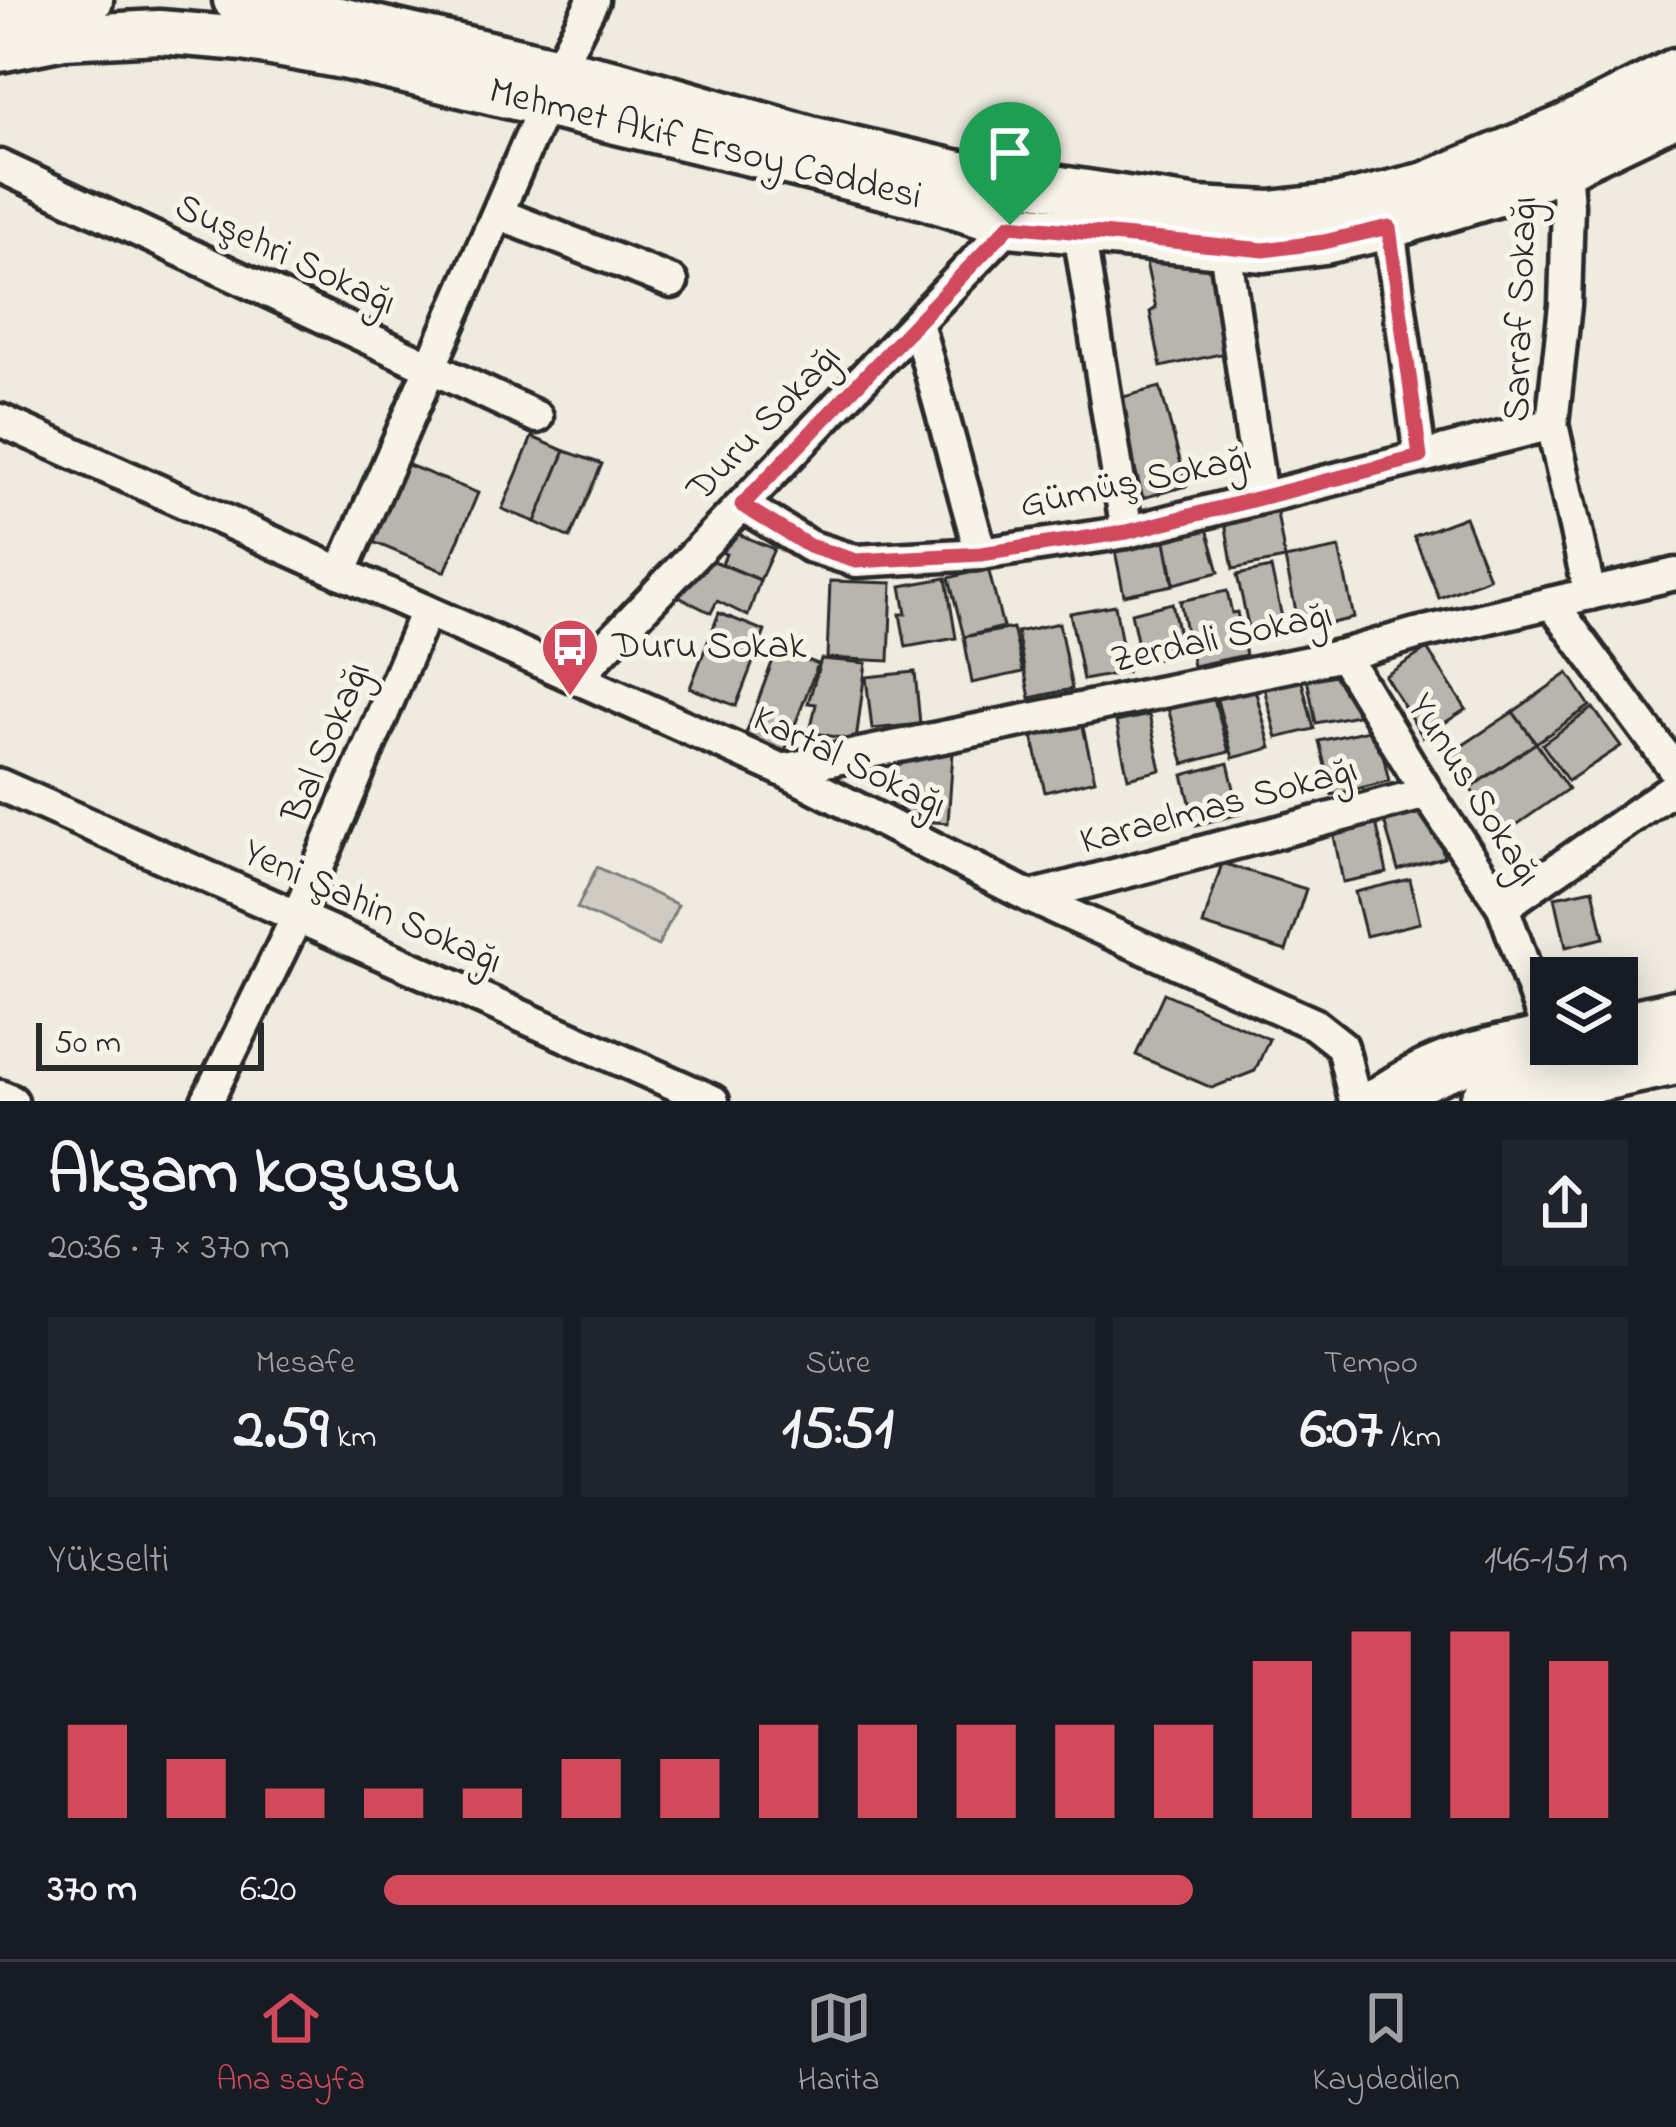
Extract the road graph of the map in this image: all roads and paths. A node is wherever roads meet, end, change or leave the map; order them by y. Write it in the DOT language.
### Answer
graph roads {
  1 [pos="91,0"];
  2 [pos="236,0"];
  3 [pos="593,0"];
  4 [pos="0,15"];
  5 [pos="0,50"];
  6 [pos="1676,70"];
  7 [pos="551,88"];
  8 [pos="1676,114"];
  9 [pos="0,166"];
  10 [pos="1565,167"];
  11 [pos="498,214"];
  12 [pos="1010,225"];
  13 [pos="1389,227"];
  14 [pos="1079,232"];
  15 [pos="1225,248"];
  16 [pos="672,282"];
  17 [pos="917,323"];
  18 [pos="431,368"];
  19 [pos="537,417"];
  20 [pos="0,420"];
  21 [pos="1552,424"];
  22 [pos="1420,457"];
  23 [pos="1261,497"];
  24 [pos="742,505"];
  25 [pos="1127,532"];
  26 [pos="981,554"];
  27 [pos="341,573"];
  28 [pos="1676,574"];
  29 [pos="1590,594"];
  30 [pos="1552,603"];
  31 [pos="426,611"];
  32 [pos="1343,655"];
  33 [pos="576,678"];
  34 [pos="782,770"];
  35 [pos="1676,772"];
  36 [pos="0,785"];
  37 [pos="1676,786"];
  38 [pos="1427,793"];
  39 [pos="1030,897"];
  40 [pos="1504,907"];
  41 [pos="297,917"];
  42 [pos="1530,981"];
  43 [pos="1676,1015"];
  44 [pos="1638,1023"];
  45 [pos="1530,1044"];
  46 [pos="1676,1060"];
  47 [pos="0,1096"];
  48 [pos="11,1101"];
  49 [pos="207,1101"];
  50 [pos="712,1101"];
  51 [pos="1355,1101"];
  52 [pos="1381,1101"];
  53 [pos="1485,1101"];
  1 -- 4 [label="main road"];
  2 -- 7 [label="main road, Mehmet Akif Ersoy Caddesi"];
  3 -- 7 [label="street"];
  5 -- 7 [label="main road, Mehmet Akif Ersoy Caddesi"];
  6 -- 7 [label="main road, Mehmet Akif Ersoy Caddesi"];
  7 -- 11 [label="street"];
  7 -- 12 [label="main road, Mehmet Akif Ersoy Caddesi"];
  8 -- 10 [label="main road, Mehmet Akif Ersoy Caddesi"];
  9 -- 18 [label="street, Suşehri Sokağı"];
  10 -- 13 [label="main road, Mehmet Akif Ersoy Caddesi"];
  10 -- 21 [label="street, Sarraf Sokağı"];
  11 -- 16 [label="street"];
  11 -- 18 [label="street"];
  12 -- 14 [label="main road, Mehmet Akif Ersoy Caddesi"];
  12 -- 17 [label="street, Duru Sokağı"];
  13 -- 15 [label="main road, Mehmet Akif Ersoy Caddesi"];
  13 -- 22 [label="street"];
  14 -- 15 [label="main road, Mehmet Akif Ersoy Caddesi"];
  14 -- 25 [label="street"];
  15 -- 23 [label="street"];
  17 -- 24 [label="street, Duru Sokağı"];
  17 -- 26 [label="street"];
  18 -- 19 [label="street, Suşehri Sokağı"];
  18 -- 27 [label="street"];
  20 -- 27 [label="street, Kartal Sokağı"];
  21 -- 22 [label="street, Gümüş Sokağı"];
  21 -- 29 [label="street, Sarraf Sokağı"];
  22 -- 23 [label="street, Gümüş Sokağı"];
  23 -- 25 [label="street, Gümüş Sokağı"];
  24 -- 26 [label="street, Gümüş Sokağı"];
  24 -- 33 [label="street, Duru Sokağı"];
  25 -- 26 [label="street, Gümüş Sokağı"];
  27 -- 31 [label="street, Kartal Sokağı"];
  28 -- 29 [label="street, Zerdali Sokağı"];
  29 -- 30 [label="street, Zerdali Sokağı"];
  30 -- 32 [label="street, Zerdali Sokağı"];
  30 -- 35 [label="street"];
  31 -- 33 [label="street, Kartal Sokağı"];
  31 -- 41 [label="street, Bal Sokağı"];
  32 -- 34 [label="street, Zerdali Sokağı"];
  32 -- 38 [label="street, Yunus Sokağı"];
  33 -- 34 [label="street, Kartal Sokağı"];
  34 -- 39 [label="street, Kartal Sokağı"];
  36 -- 41 [label="street, Yeni Şahin Sokağı"];
  37 -- 40 [label="street"];
  38 -- 39 [label="street, Karaelmas Sokağı"];
  38 -- 40 [label="street, Yunus Sokağı"];
  39 -- 51 [label="street, Kartal Sokağı"];
  40 -- 42 [label="street, Yunus Sokağı"];
  41 -- 49 [label="street, Bal Sokağı"];
  41 -- 50 [label="street, Yeni Şahin Sokağı"];
  43 -- 44 [label="main road"];
  45 -- 52 [label="main road"];
  46 -- 53 [label="main road"];
  47 -- 48 [label="street"];
}
